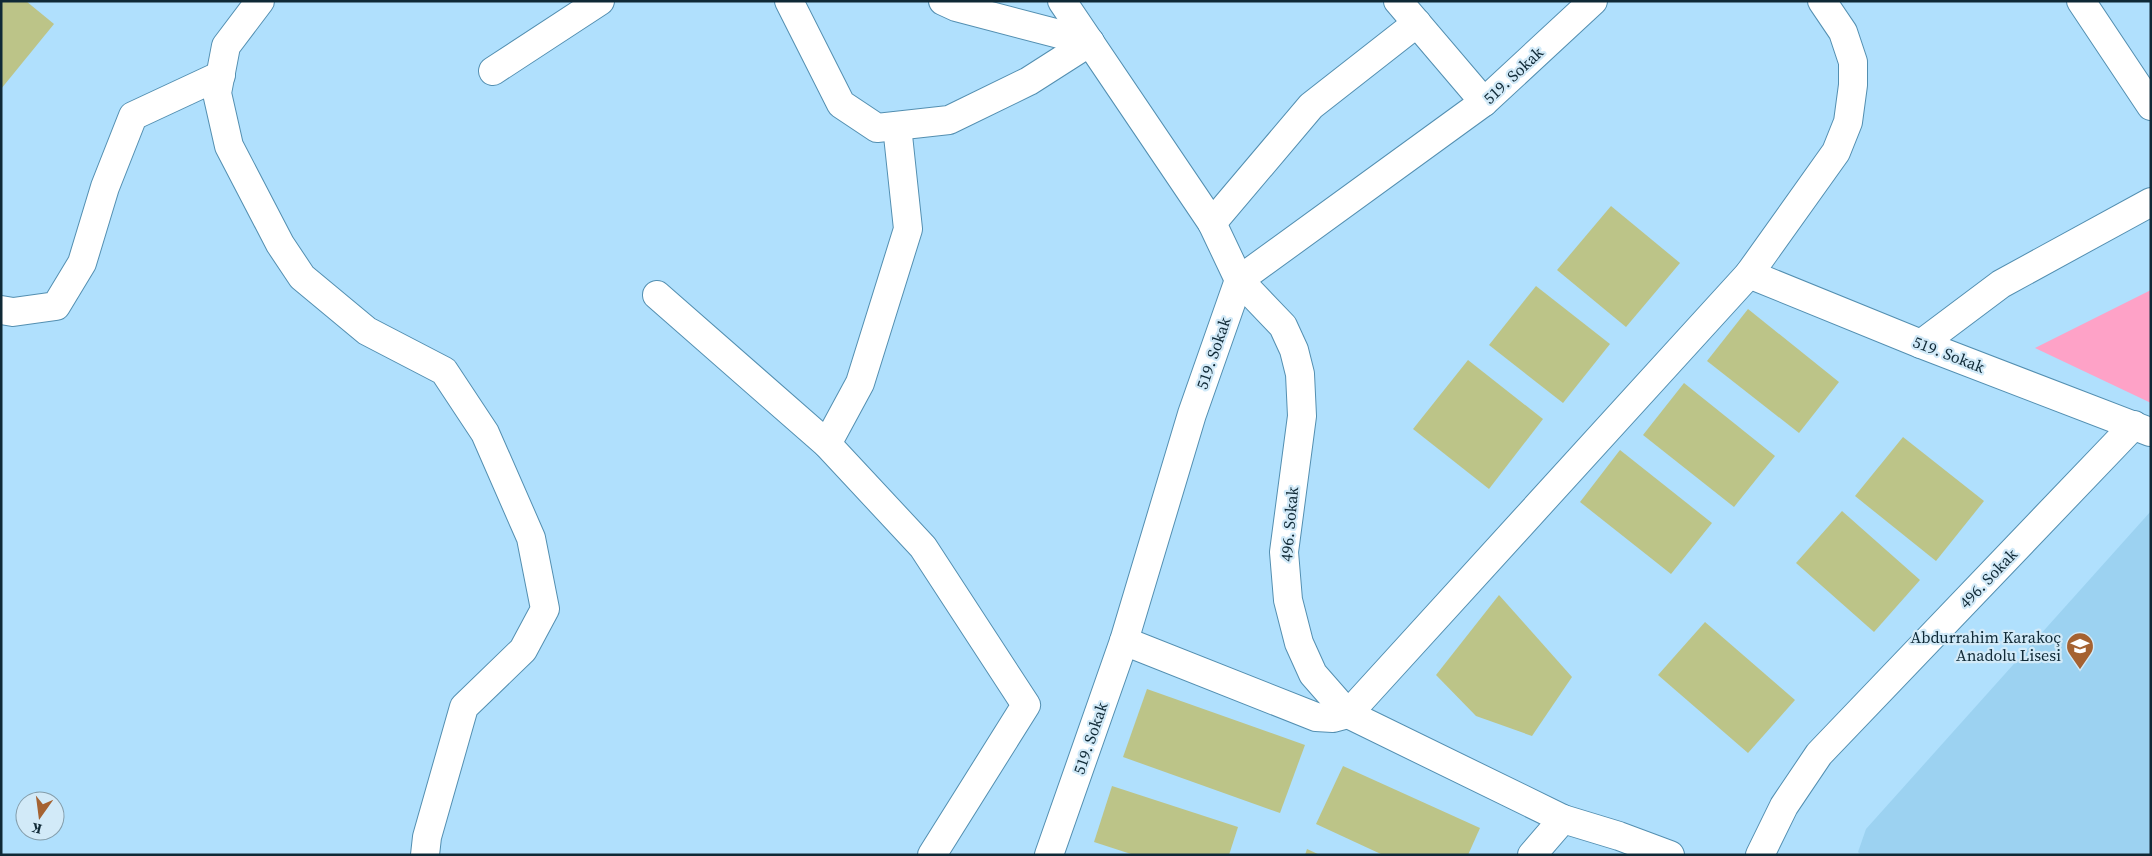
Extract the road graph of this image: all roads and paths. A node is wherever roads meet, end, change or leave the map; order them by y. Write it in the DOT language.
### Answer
graph roads {
  1 [pos="260,1"];
  2 [pos="600,1"];
  3 [pos="789,1"];
  4 [pos="943,1"];
  5 [pos="1062,1"];
  6 [pos="1398,1"];
  7 [pos="1592,1"];
  8 [pos="1822,1"];
  9 [pos="2080,1"];
  10 [pos="1417,23"];
  11 [pos="1090,42"];
  12 [pos="493,71"];
  13 [pos="221,75"];
  14 [pos="1484,102"];
  15 [pos="2151,106"];
  16 [pos="897,126"];
  17 [pos="2151,202"];
  18 [pos="1212,223"];
  19 [pos="1749,274"];
  20 [pos="1239,280"];
  21 [pos="657,295"];
  22 [pos="1,310"];
  23 [pos="1921,344"];
  24 [pos="2142,428"];
  25 [pos="827,444"];
  26 [pos="1124,640"];
  27 [pos="1348,714"];
  28 [pos="1563,819"];
  29 [pos="425,855"];
  30 [pos="932,855"];
  31 [pos="1049,855"];
  32 [pos="1532,855"];
  33 [pos="1670,855"];
  34 [pos="1760,855"];
  1 -- 13 [label="street"];
  2 -- 12 [label="street"];
  3 -- 16 [label="street"];
  4 -- 11 [label="street"];
  5 -- 11 [label="street, 496. Sokak"];
  6 -- 10 [label="street"];
  7 -- 14 [label="street, 519. Sokak"];
  8 -- 19 [label="street"];
  9 -- 15 [label="street"];
  10 -- 14 [label="street"];
  10 -- 18 [label="street"];
  11 -- 16 [label="street"];
  11 -- 18 [label="street, 496. Sokak"];
  13 -- 22 [label="street"];
  13 -- 29 [label="street"];
  14 -- 20 [label="street, 519. Sokak"];
  16 -- 25 [label="street"];
  17 -- 23 [label="street"];
  18 -- 20 [label="street, 496. Sokak"];
  19 -- 23 [label="street, 519. Sokak"];
  19 -- 27 [label="street"];
  20 -- 26 [label="street, 519. Sokak"];
  20 -- 27 [label="street, 496. Sokak"];
  21 -- 25 [label="street"];
  23 -- 24 [label="street, 519. Sokak"];
  24 -- 34 [label="street, 496. Sokak"];
  25 -- 30 [label="street"];
  26 -- 27 [label="street"];
  26 -- 31 [label="street, 519. Sokak"];
  27 -- 28 [label="street, 496. Sokak"];
  28 -- 32 [label="street"];
  28 -- 33 [label="street, 496. Sokak"];
}
